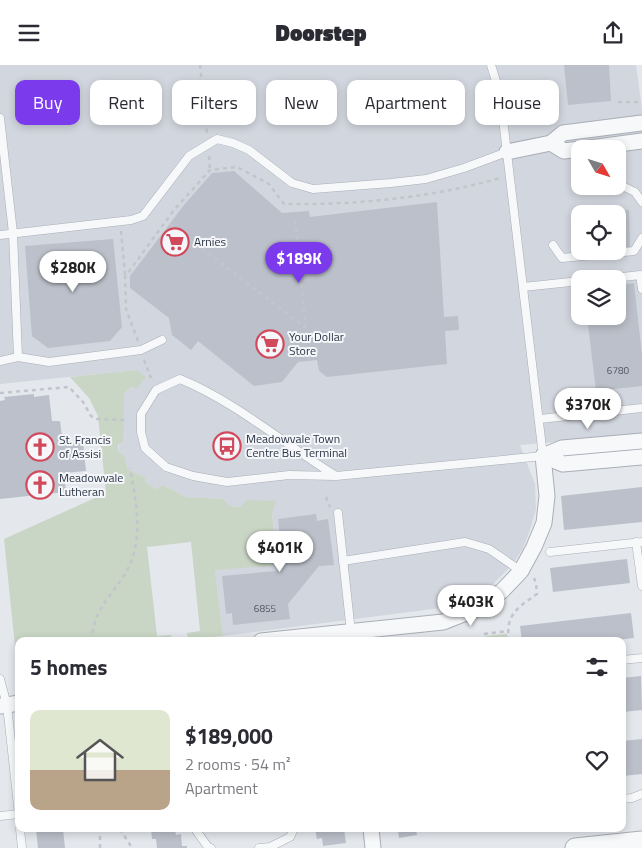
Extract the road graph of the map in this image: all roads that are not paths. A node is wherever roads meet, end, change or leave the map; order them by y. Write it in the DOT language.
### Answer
graph roads {
  1 [pos="492,65"];
  2 [pos="0,118"];
  3 [pos="642,123"];
  4 [pos="642,141"];
  5 [pos="551,143"];
  6 [pos="626,143"];
  7 [pos="571,150"];
  8 [pos="507,153"];
  9 [pos="626,188"];
  10 [pos="642,202"];
  11 [pos="13,233"];
  12 [pos="0,235"];
  13 [pos="642,238"];
  14 [pos="553,245"];
  15 [pos="626,277"];
  16 [pos="571,282"];
  17 [pos="523,287"];
  18 [pos="642,289"];
  19 [pos="162,340"];
  20 [pos="18,357"];
  21 [pos="0,361"];
  22 [pos="642,408"];
  23 [pos="540,419"];
  24 [pos="642,441"];
  25 [pos="543,455"];
  26 [pos="642,457"];
  27 [pos="336,476"];
  28 [pos="338,513"];
  29 [pos="639,542"];
  30 [pos="550,552"];
  31 [pos="343,561"];
  32 [pos="527,573"];
  33 [pos="642,586"];
  34 [pos="351,637"];
  35 [pos="642,658"];
  36 [pos="626,660"];
  37 [pos="0,679"];
  38 [pos="9,705"];
  39 [pos="15,771"];
  40 [pos="642,794"];
  41 [pos="626,799"];
  42 [pos="15,815"];
  43 [pos="0,816"];
  44 [pos="20,832"];
  45 [pos="197,832"];
  46 [pos="292,832"];
  47 [pos="371,832"];
  48 [pos="642,841"];
  49 [pos="22,848"];
  50 [pos="211,848"];
  51 [pos="259,848"];
  52 [pos="373,848"];
  53 [pos="575,848"];
  1 -- 8 [label="lane"];
  2 -- 11 [label="lane"];
  3 -- 5 [label="street"];
  4 -- 6 [label="street"];
  5 -- 7 [label="street"];
  5 -- 8 [label="street"];
  8 -- 11 [label="lane"];
  8 -- 17 [label="lane"];
  9 -- 10 [label="lane"];
  11 -- 12 [label="lane"];
  11 -- 20 [label="lane"];
  13 -- 14 [label="lane"];
  15 -- 18 [label="lane"];
  16 -- 17 [label="lane"];
  17 -- 23 [label="lane"];
  19 -- 20 [label="lane"];
  20 -- 21 [label="lane"];
  22 -- 23 [label="lane"];
  23 -- 25 [label="lane"];
  24 -- 25 [label="street"];
  25 -- 26 [label="street"];
  25 -- 27 [label="lane"];
  25 -- 32 [label="street"];
  27 -- 27 [label="lane"];
  28 -- 31 [label="lane"];
  29 -- 30 [label="lane"];
  29 -- 33 [label="lane"];
  31 -- 32 [label="lane"];
  31 -- 34 [label="lane"];
  32 -- 34 [label="street"];
  35 -- 36 [label="lane"];
  37 -- 38 [label="lane"];
  38 -- 39 [label="lane"];
  40 -- 41 [label="lane"];
  42 -- 43 [label="lane"];
  44 -- 49 [label="lane"];
  45 -- 50 [label="lane"];
  46 -- 51 [label="lane"];
  47 -- 52 [label="street"];
  48 -- 53 [label="street"];
}
